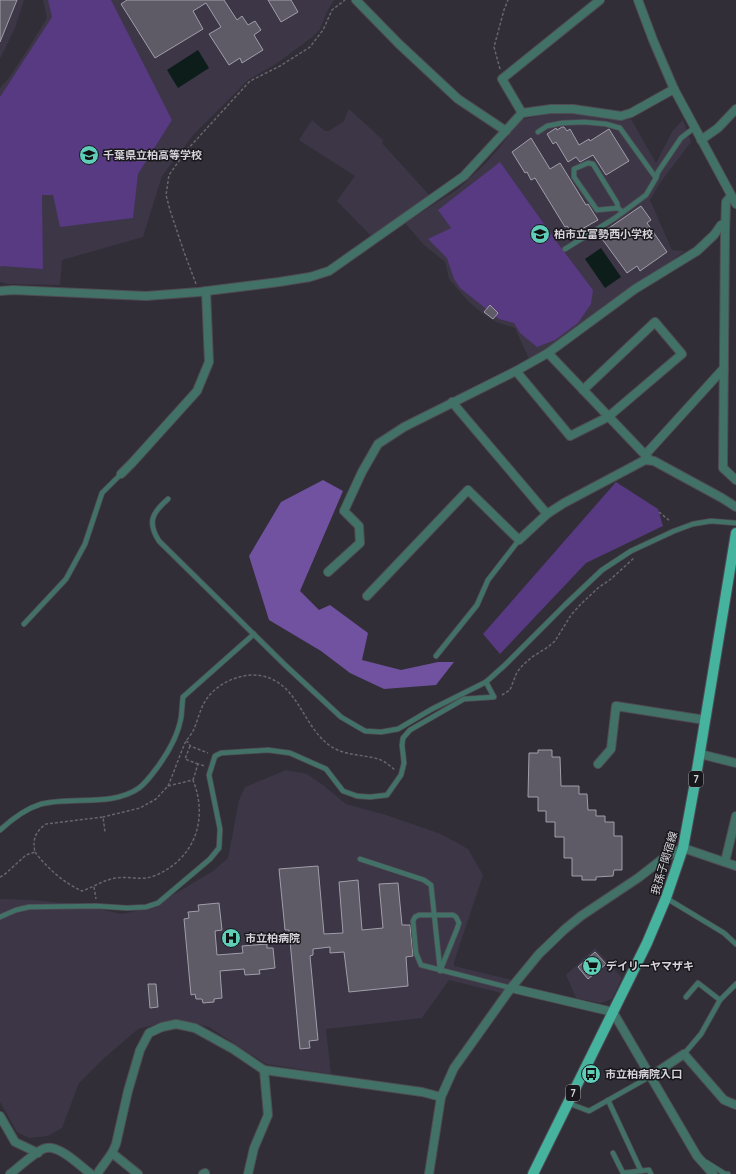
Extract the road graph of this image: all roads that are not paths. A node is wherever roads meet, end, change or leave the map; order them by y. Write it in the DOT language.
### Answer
graph roads {
  1 [pos="356,0"];
  2 [pos="600,0"];
  3 [pos="638,0"];
  4 [pos="674,89"];
  5 [pos="736,109"];
  6 [pos="522,113"];
  7 [pos="694,128"];
  8 [pos="506,131"];
  9 [pos="538,132"];
  10 [pos="701,140"];
  11 [pos="656,178"];
  12 [pos="732,196"];
  13 [pos="736,204"];
  14 [pos="618,208"];
  15 [pos="623,212"];
  16 [pos="725,224"];
  17 [pos="565,250"];
  18 [pos="0,291"];
  19 [pos="203,291"];
  20 [pos="548,353"];
  21 [pos="724,368"];
  22 [pos="516,371"];
  23 [pos="583,390"];
  24 [pos="452,402"];
  25 [pos="608,417"];
  26 [pos="648,458"];
  27 [pos="121,474"];
  28 [pos="736,480"];
  29 [pos="168,499"];
  30 [pos="736,507"];
  31 [pos="547,514"];
  32 [pos="736,523"];
  33 [pos="736,533"];
  34 [pos="520,540"];
  35 [pos="328,572"];
  36 [pos="367,596"];
  37 [pos="24,624"];
  38 [pos="254,634"];
  39 [pos="436,656"];
  40 [pos="486,682"];
  41 [pos="705,720"];
  42 [pos="700,754"];
  43 [pos="736,763"];
  44 [pos="598,764"];
  45 [pos="736,816"];
  46 [pos="0,830"];
  47 [pos="683,848"];
  48 [pos="360,859"];
  49 [pos="725,862"];
  50 [pos="736,866"];
  51 [pos="666,898"];
  52 [pos="435,915"];
  53 [pos="0,917"];
  54 [pos="736,944"];
  55 [pos="440,971"];
  56 [pos="736,984"];
  57 [pos="511,988"];
  58 [pos="686,997"];
  59 [pos="720,1000"];
  60 [pos="613,1012"];
  61 [pos="684,1054"];
  62 [pos="264,1070"];
  63 [pos="651,1076"];
  64 [pos="442,1097"];
  65 [pos="608,1100"];
  66 [pos="568,1103"];
  67 [pos="736,1105"];
  68 [pos="0,1116"];
  69 [pos="38,1153"];
  70 [pos="112,1153"];
  71 [pos="613,1153"];
  72 [pos="699,1159"];
  73 [pos="641,1171"];
  74 [pos="10,1174"];
  75 [pos="91,1174"];
  76 [pos="98,1174"];
  77 [pos="138,1174"];
  78 [pos="248,1174"];
  79 [pos="429,1174"];
  80 [pos="533,1174"];
  81 [pos="651,1174"];
  82 [pos="712,1174"];
  83 [pos="728,1174"];
  1 -- 8 [label="street"];
  2 -- 6 [label="street"];
  3 -- 4 [label="street"];
  4 -- 6 [label="street"];
  4 -- 7 [label="street"];
  5 -- 10 [label="street"];
  6 -- 8 [label="street"];
  7 -- 10 [label="street"];
  7 -- 11 [label="lane"];
  8 -- 19 [label="street"];
  9 -- 11 [label="lane"];
  10 -- 12 [label="street"];
  11 -- 15 [label="lane"];
  12 -- 13 [label="street"];
  12 -- 16 [label="street"];
  14 -- 14 [label="lane"];
  14 -- 15 [label="lane"];
  15 -- 17 [label="lane"];
  16 -- 20 [label="street"];
  16 -- 21 [label="street"];
  18 -- 19 [label="street"];
  19 -- 27 [label="street"];
  20 -- 22 [label="street"];
  20 -- 23 [label="street"];
  21 -- 26 [label="street"];
  21 -- 28 [label="street"];
  22 -- 24 [label="street"];
  22 -- 25 [label="street"];
  23 -- 25 [label="street"];
  23 -- 25 [label="street"];
  24 -- 31 [label="street"];
  24 -- 35 [label="street"];
  25 -- 26 [label="street"];
  26 -- 30 [label="street"];
  26 -- 31 [label="street"];
  27 -- 37 [label="lane"];
  29 -- 38 [label="lane"];
  31 -- 34 [label="street"];
  32 -- 40 [label="lane"];
  33 -- 41 [label="main road, 我孫子関宿線 / 7"];
  34 -- 36 [label="street"];
  34 -- 39 [label="lane"];
  38 -- 40 [label="lane"];
  38 -- 46 [label="lane"];
  40 -- 53 [label="lane"];
  41 -- 42 [label="main road, 我孫子関宿線 / 7"];
  41 -- 44 [label="street"];
  42 -- 43 [label="street"];
  42 -- 47 [label="main road, 我孫子関宿線 / 7"];
  45 -- 49 [label="street"];
  47 -- 49 [label="street"];
  47 -- 51 [label="main road, 我孫子関宿線 / 7"];
  47 -- 57 [label="street"];
  48 -- 52 [label="lane"];
  49 -- 50 [label="street"];
  51 -- 54 [label="lane"];
  51 -- 60 [label="main road, 我孫子関宿線 / 7"];
  52 -- 55 [label="lane"];
  52 -- 55 [label="lane"];
  52 -- 55 [label="lane"];
  55 -- 57 [label="lane"];
  56 -- 59 [label="lane"];
  57 -- 60 [label="street"];
  57 -- 64 [label="street"];
  58 -- 59 [label="lane"];
  59 -- 61 [label="lane"];
  60 -- 63 [label="street"];
  60 -- 66 [label="main road, 我孫子関宿線 / 7"];
  61 -- 63 [label="street"];
  61 -- 67 [label="street"];
  62 -- 64 [label="street"];
  62 -- 70 [label="street"];
  62 -- 78 [label="street"];
  63 -- 65 [label="lane"];
  63 -- 72 [label="street"];
  64 -- 79 [label="street"];
  65 -- 66 [label="lane"];
  65 -- 73 [label="lane"];
  66 -- 80 [label="main road, 我孫子関宿線 / 7"];
  68 -- 69 [label="street"];
  69 -- 74 [label="street"];
  69 -- 75 [label="street"];
  70 -- 76 [label="street"];
  70 -- 77 [label="street"];
  71 -- 73 [label="lane"];
  72 -- 82 [label="street"];
  72 -- 83 [label="lane"];
  73 -- 81 [label="lane"];
}
